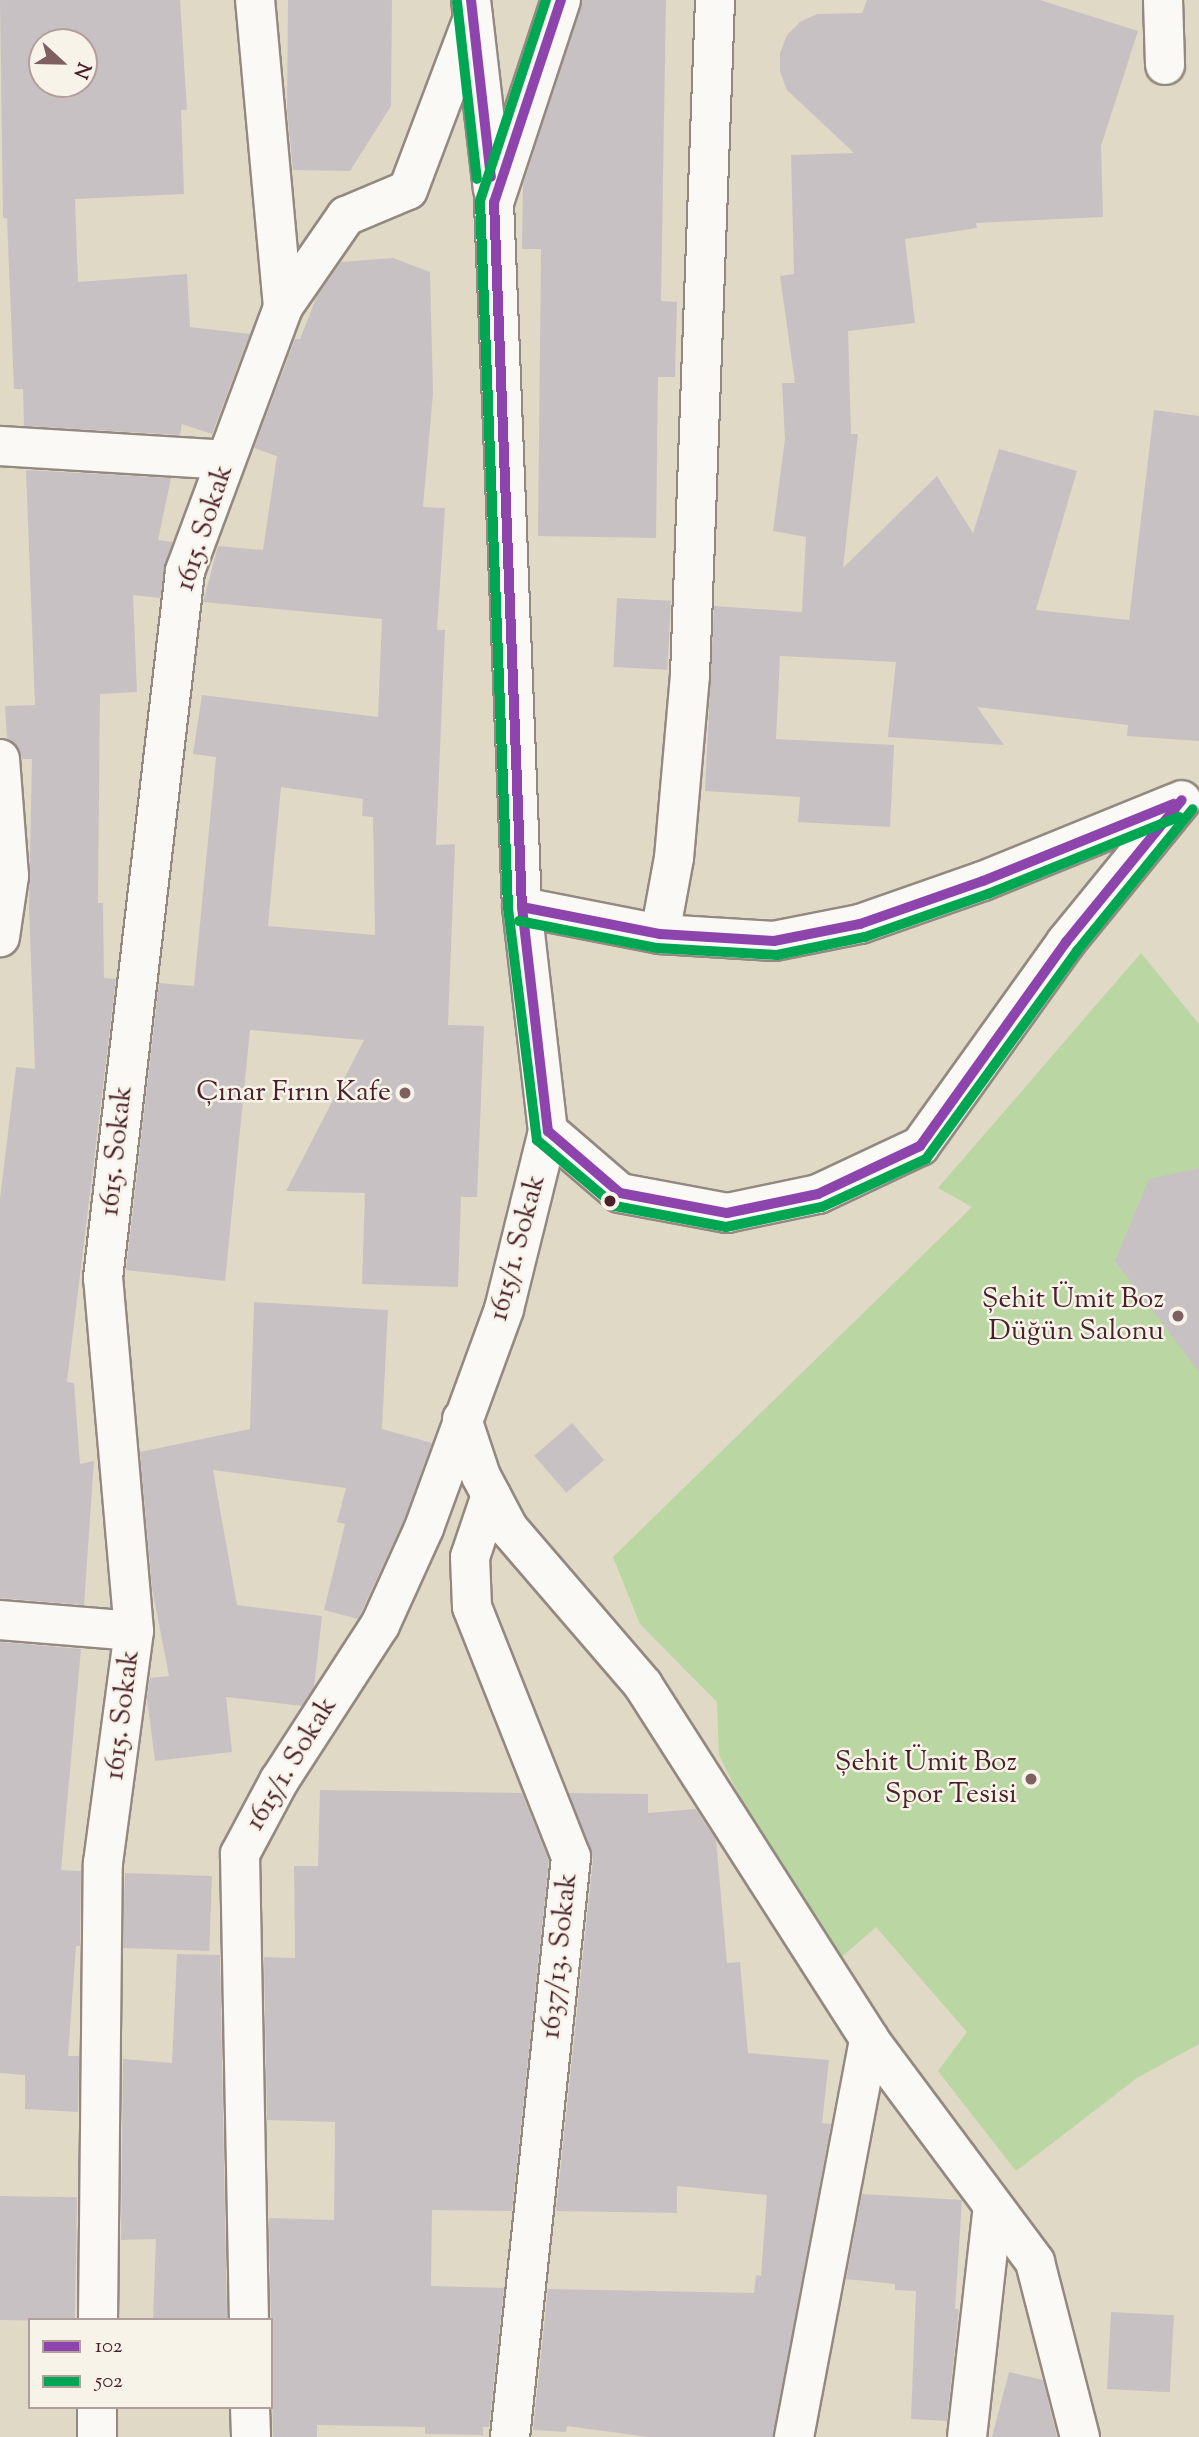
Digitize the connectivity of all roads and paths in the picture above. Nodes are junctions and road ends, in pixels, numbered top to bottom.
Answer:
1 (255, 0) edge
2 (561, 0) edge
3 (715, 0) edge
4 (1163, 0) edge
5 (472, 9) edge
6 (1165, 65) dead end
7 (494, 202) junction
8 (283, 307) junction
9 (0, 446) edge
10 (226, 460) junction
11 (0, 759) edge
12 (1191, 796) edge
13 (522, 907) junction
14 (660, 934) junction
15 (0, 937) edge
16 (548, 1130) junction
17 (463, 1419) junction
18 (491, 1494) junction
19 (0, 1620) edge
20 (134, 1631) junction
21 (869, 2039) junction
22 (993, 2206) junction
23 (98, 2318) edge
24 (249, 2318) edge
25 (97, 2409) edge
26 (250, 2409) edge
27 (97, 2437) edge
28 (251, 2437) edge
29 (510, 2437) edge
30 (794, 2437) edge
31 (967, 2437) edge
32 (1080, 2437) edge

1 - 8 street, 1615. Sokak
2 - 7 street
3 - 14 street
4 - 6 street
5 - 7 street
5 - 8 street
7 - 13 street
8 - 10 street, 1615. Sokak
9 - 10 street
10 - 20 street, 1615. Sokak
11 - 15 street
12 - 14 street
12 - 16 street, 1615/1. Sokak
13 - 14 street
13 - 16 street
16 - 17 street, 1615/1. Sokak
17 - 18 street
17 - 24 street, 1615/1. Sokak
18 - 21 street
18 - 29 street, 1637/13. Sokak
19 - 20 street
20 - 23 street, 1615. Sokak
21 - 22 street
21 - 30 street
22 - 31 street
22 - 32 street
25 - 27 street
26 - 28 street

